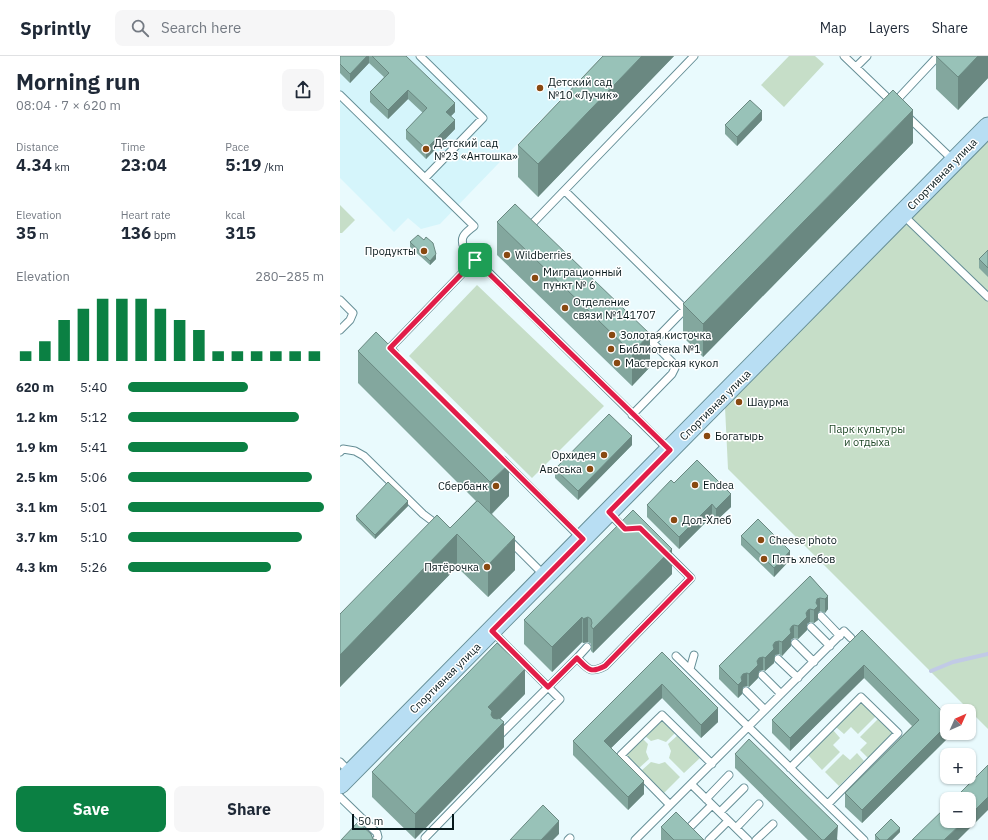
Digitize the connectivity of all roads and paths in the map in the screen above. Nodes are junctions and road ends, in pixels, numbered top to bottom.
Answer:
1 (420, 56) edge
2 (694, 56) edge
3 (844, 56) edge
4 (867, 56) edge
5 (938, 56) edge
6 (856, 67) junction
7 (340, 96) edge
8 (889, 103) junction
9 (988, 127) edge
10 (955, 162) junction
11 (425, 178) junction
12 (565, 191) junction
13 (903, 215) junction
14 (537, 231) edge
15 (475, 260) junction
16 (988, 297) edge
17 (695, 298) edge
18 (340, 300) edge
19 (685, 309) junction
20 (636, 326) edge
21 (340, 330) edge
22 (653, 342) junction
23 (399, 357) edge
24 (632, 415) junction
25 (341, 449) edge
26 (670, 450) junction
27 (495, 452) edge
28 (609, 512) junction
29 (632, 528) edge
30 (443, 530) edge
31 (504, 534) edge
32 (583, 539) junction
33 (663, 550) edge
34 (546, 576) junction
35 (821, 616) dead end
36 (811, 627) dead end
37 (492, 631) junction
38 (840, 636) junction
39 (851, 638) dead end
40 (795, 643) dead end
41 (830, 646) junction
42 (588, 648) dead end
43 (694, 655) dead end
44 (676, 656) dead end
45 (577, 658) junction
46 (778, 659) dead end
47 (814, 662) junction
48 (690, 669) junction
49 (762, 675) dead end
50 (798, 678) junction
51 (548, 687) junction
52 (746, 691) dead end
53 (781, 694) junction
54 (765, 710) junction
55 (749, 727) junction
56 (496, 739) edge
57 (712, 764) junction
58 (790, 768) junction
59 (344, 773) edge
60 (729, 775) dead end
61 (691, 784) junction
62 (744, 788) dead end
63 (340, 797) edge
64 (706, 799) junction
65 (759, 804) dead end
66 (828, 804) junction
67 (670, 805) junction
68 (712, 805) junction
69 (720, 812) junction
70 (728, 821) junction
71 (774, 824) dead end
72 (689, 828) edge
73 (736, 828) junction
74 (425, 838) dead end
75 (744, 839) edge
76 (376, 840) edge
77 (635, 840) edge
78 (708, 840) edge
79 (756, 840) edge
80 (864, 840) edge

1 - 11 lane
2 - 12 lane
3 - 6 lane
4 - 6 lane
5 - 8 lane
6 - 8 lane
7 - 11 lane
8 - 10 lane
9 - 10 street, Спортивная улица
10 - 13 street, Спортивная улица
11 - 15 lane
12 - 14 lane
12 - 19 lane
13 - 16 lane
13 - 26 street, Спортивная улица
15 - 23 lane
15 - 24 lane
17 - 19 lane
18 - 21 lane
19 - 22 lane
20 - 22 lane
22 - 24 lane
24 - 26 lane
25 - 30 lane
26 - 28 street, Спортивная улица
27 - 32 lane
28 - 29 lane
28 - 32 street, Спортивная улица
31 - 34 lane
32 - 34 street, Спортивная улица
33 - 45 lane
34 - 37 street, Спортивная улица
35 - 38 lane
36 - 41 lane
37 - 51 lane
37 - 59 street, Спортивная улица
38 - 39 lane
38 - 41 lane
40 - 47 lane
41 - 47 lane
42 - 45 lane
43 - 48 lane
44 - 48 lane
45 - 51 lane
46 - 50 lane
47 - 50 lane
48 - 55 lane
49 - 53 lane
50 - 53 lane
51 - 56 lane
51 - 74 lane
52 - 54 lane
53 - 54 lane
54 - 55 lane
55 - 57 lane
55 - 58 lane
57 - 61 lane
57 - 67 lane
58 - 66 lane
58 - 66 lane
60 - 64 lane
61 - 64 lane
61 - 67 lane
62 - 69 lane
63 - 76 lane
64 - 68 lane
65 - 73 lane
66 - 80 lane
67 - 77 lane
68 - 69 lane
68 - 72 lane
69 - 70 lane
70 - 73 lane
70 - 78 lane
71 - 79 lane
73 - 75 lane

